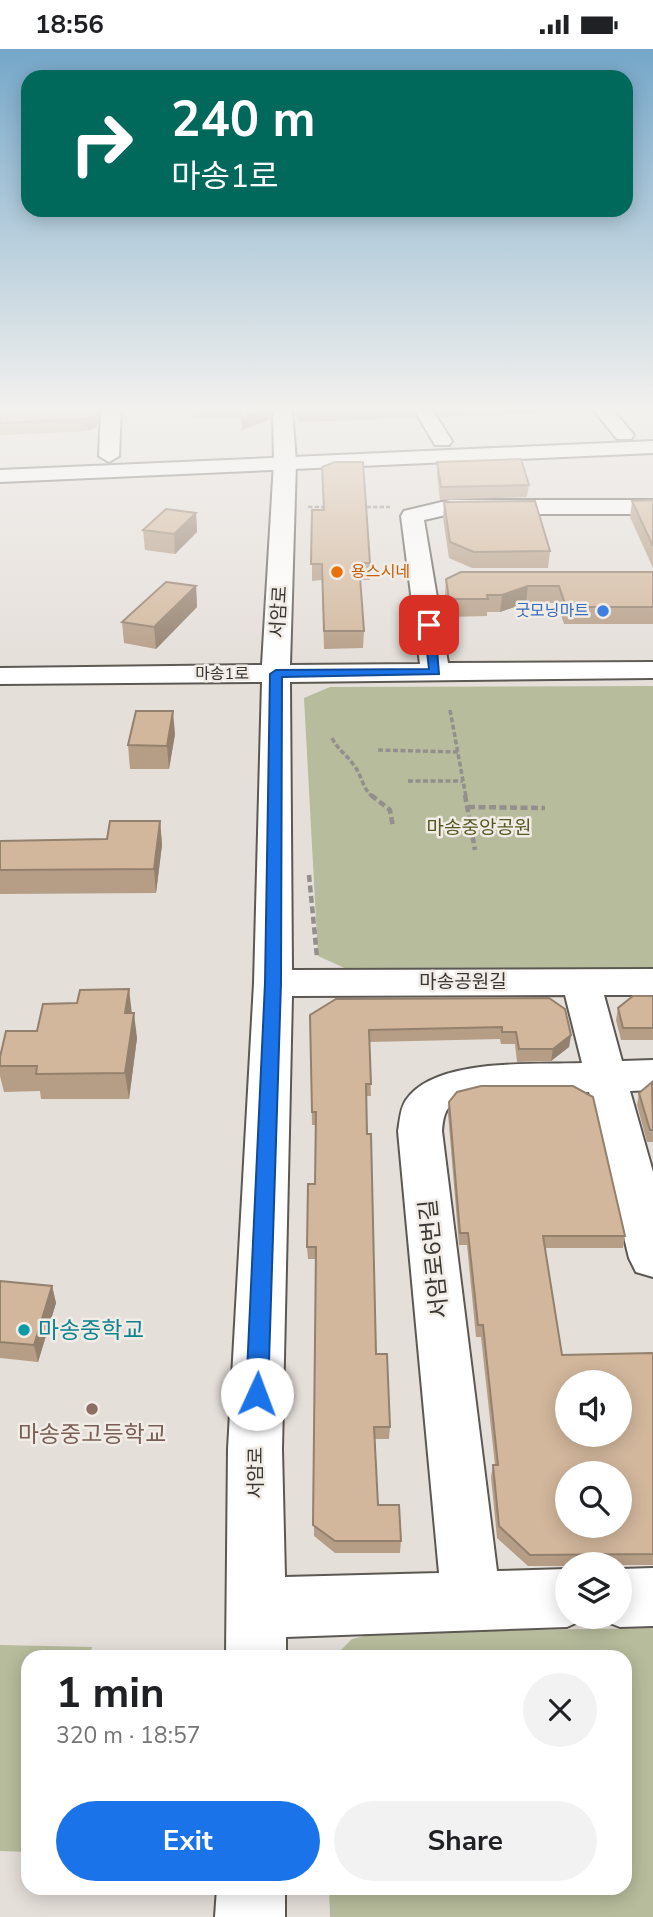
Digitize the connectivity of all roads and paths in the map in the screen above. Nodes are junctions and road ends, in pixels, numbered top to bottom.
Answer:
1 (284, 495) edge
2 (284, 507) junction
3 (340, 507) edge
4 (354, 507) edge
5 (450, 507) junction
6 (653, 507) edge
7 (424, 579) junction
8 (450, 579) edge
9 (653, 670) edge
10 (435, 672) junction
11 (276, 674) junction
12 (2, 682) edge
13 (450, 710) dead end
14 (332, 738) dead end
15 (378, 750) dead end
16 (458, 752) junction
17 (408, 781) dead end
18 (463, 781) junction
19 (468, 807) junction
20 (545, 808) dead end
21 (393, 827) dead end
22 (475, 850) dead end
23 (309, 861) dead end
24 (319, 960) dead end
25 (581, 982) junction
26 (653, 982) edge
27 (273, 983) junction
28 (653, 1075) edge
29 (606, 1076) junction
30 (653, 1258) edge
31 (653, 1597) edge
32 (555, 1598) edge
33 (632, 1598) edge
34 (471, 1599) junction
35 (257, 1633) edge
36 (251, 1895) edge
37 (250, 1917) edge

1 - 2 street, 서암로
2 - 3 path
2 - 11 street, 서암로
4 - 5 path
5 - 6 street
5 - 7 street
7 - 8 street
7 - 10 street
9 - 10 street, 마송1로
10 - 11 street, 마송1로
11 - 12 street, 마송1로
11 - 27 street, 서암로
13 - 16 path
14 - 21 path
15 - 16 path
16 - 18 path
17 - 18 path
18 - 19 path
19 - 20 path
19 - 22 path
23 - 24 path
25 - 26 street, 마송공원길
25 - 27 street, 마송공원길
25 - 29 street
27 - 35 street, 서암로
28 - 29 street, 서암로6번길
29 - 30 street
29 - 34 street, 서암로6번길
31 - 33 street
32 - 34 street
34 - 35 street
36 - 37 street

